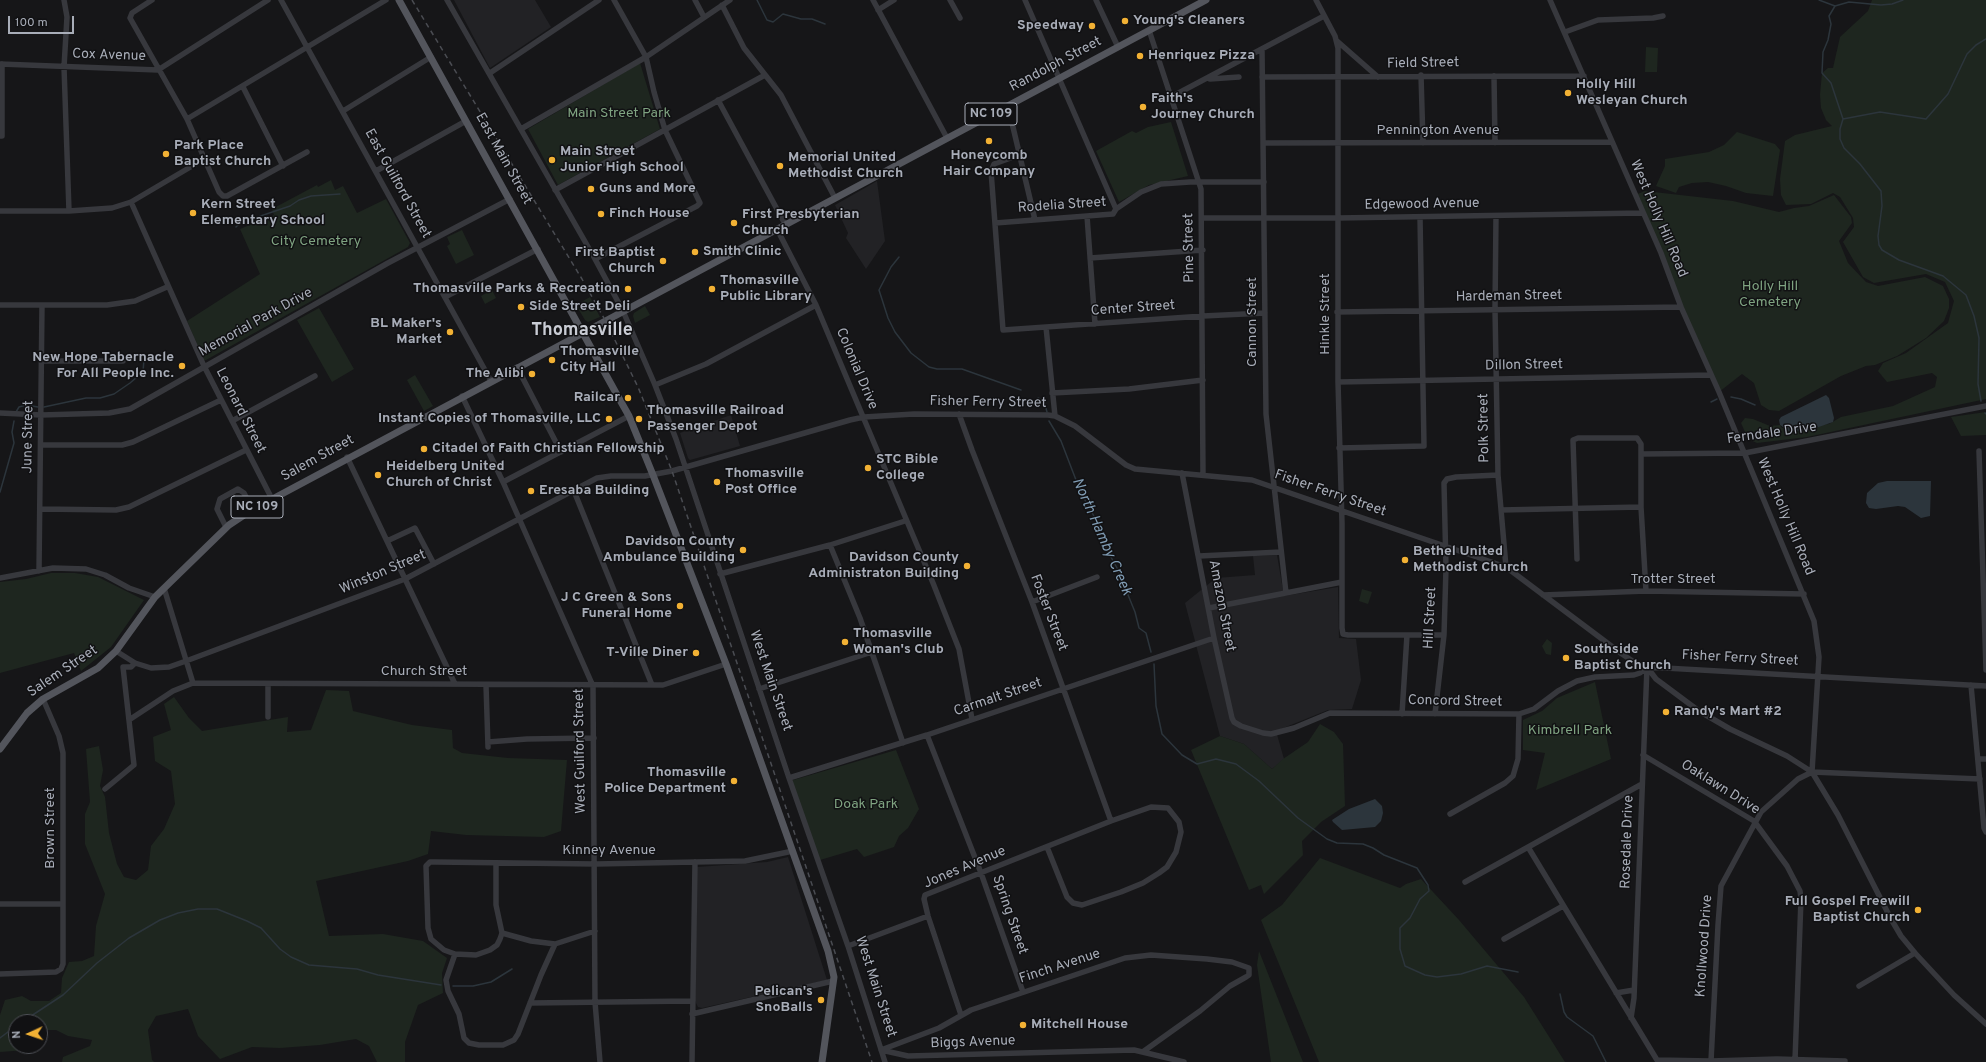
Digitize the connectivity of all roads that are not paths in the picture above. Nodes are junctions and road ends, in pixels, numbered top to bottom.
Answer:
1 (64, 0) edge
2 (152, 0) edge
3 (268, 0) edge
4 (281, 0) edge
5 (386, 0) edge
6 (399, 0) edge
7 (599, 0) edge
8 (614, 0) edge
9 (695, 0) edge
10 (730, 0) edge
11 (872, 0) edge
12 (894, 0) edge
13 (950, 0) edge
14 (1025, 0) edge
15 (1096, 0) edge
16 (1206, 0) edge
17 (1316, 0) edge
18 (1550, 0) edge
19 (449, 1) edge
20 (722, 5) junction
21 (878, 10) junction
22 (1324, 16) junction
23 (1663, 16) dead end
24 (704, 17) junction
25 (960, 18) dead end
26 (1149, 30) junction
27 (1565, 32) junction
28 (1337, 41) junction
29 (308, 47) junction
30 (1118, 47) junction
31 (1262, 49) junction
32 (431, 57) junction
33 (646, 57) junction
34 (1, 64) edge
35 (64, 67) junction
36 (158, 70) junction
37 (490, 73) junction
38 (765, 74) junction
39 (1421, 75) junction
40 (1494, 76) junction
41 (1584, 76) junction
42 (1059, 77) junction
43 (1239, 77) dead end
44 (1262, 77) junction
45 (1338, 77) junction
46 (1378, 77) junction
47 (1208, 79) junction
48 (243, 86) junction
49 (1171, 97) junction
50 (718, 100) junction
51 (1008, 106) junction
52 (343, 111) junction
53 (186, 119) junction
54 (466, 120) junction
55 (521, 129) junction
56 (665, 130) junction
57 (1, 136) edge
58 (947, 138) junction
59 (1612, 142) junction
60 (1263, 143) junction
61 (1337, 143) junction
62 (1423, 143) junction
63 (1495, 143) junction
64 (307, 152) dead end
65 (1018, 155) junction
66 (204, 159) junction
67 (284, 166) junction
68 (376, 171) junction
69 (1200, 182) junction
70 (1264, 182) junction
71 (555, 190) junction
72 (835, 198) junction
73 (510, 199) junction
74 (131, 202) junction
75 (1116, 209) junction
76 (0, 211) edge
77 (69, 211) junction
78 (1642, 213) junction
79 (1088, 216) junction
80 (1420, 216) junction
81 (1496, 216) junction
82 (1265, 217) junction
83 (1202, 218) junction
84 (1338, 218) junction
85 (1035, 220) junction
86 (995, 223) junction
87 (785, 224) junction
88 (777, 229) junction
89 (418, 248) junction
90 (538, 249) junction
91 (1203, 250) junction
92 (1090, 258) junction
93 (595, 259) junction
94 (167, 287) junction
95 (445, 297) junction
96 (0, 305) edge
97 (42, 305) junction
98 (816, 305) junction
99 (1681, 307) junction
100 (1495, 309) junction
101 (1421, 310) junction
102 (622, 311) junction
103 (1337, 312) junction
104 (1265, 313) junction
105 (1203, 316) junction
106 (1096, 324) junction
107 (1046, 327) junction
108 (583, 332) junction
109 (42, 361) junction
110 (123, 361) dead end
111 (204, 366) junction
112 (517, 367) junction
113 (1711, 374) junction
114 (315, 376) dead end
115 (1496, 378) junction
116 (1203, 380) junction
117 (1422, 380) junction
118 (491, 381) junction
119 (1338, 382) junction
120 (655, 385) junction
121 (1052, 393) junction
122 (462, 396) junction
123 (221, 400) junction
124 (1986, 406) edge
125 (0, 412) edge
126 (959, 414) junction
127 (41, 415) junction
128 (628, 416) junction
129 (1055, 416) junction
130 (864, 417) junction
131 (232, 421) junction
132 (41, 444) junction
133 (1339, 448) junction
134 (246, 450) junction
135 (1979, 451) dead end
136 (561, 452) junction
137 (1745, 453) junction
138 (1641, 454) junction
139 (347, 457) junction
140 (685, 468) junction
141 (1182, 473) junction
142 (1203, 474) junction
143 (653, 475) junction
144 (1498, 475) junction
145 (503, 482) junction
146 (1274, 486) junction
147 (574, 491) junction
148 (272, 499) junction
149 (1641, 507) junction
150 (1575, 508) junction
151 (40, 509) junction
152 (252, 509) junction
153 (1341, 510) junction
154 (1501, 510) junction
155 (520, 520) junction
156 (906, 521) junction
157 (226, 527) junction
158 (387, 541) junction
159 (830, 545) junction
160 (1445, 547) junction
161 (1281, 552) junction
162 (1199, 556) junction
163 (1577, 559) dead end
164 (434, 564) junction
165 (1506, 568) junction
166 (39, 570) junction
167 (720, 574) junction
168 (1097, 577) dead end
169 (0, 578) edge
170 (405, 579) junction
171 (1342, 582) junction
172 (164, 588) junction
173 (1646, 591) junction
174 (1286, 593) junction
175 (1804, 594) junction
176 (1543, 596) junction
177 (155, 598) junction
178 (1032, 602) junction
179 (1209, 608) junction
180 (1407, 635) junction
181 (1444, 635) junction
182 (1214, 638) junction
183 (116, 651) junction
184 (872, 652) junction
185 (186, 662) junction
186 (135, 663) junction
187 (726, 664) junction
188 (1646, 666) junction
189 (1986, 670) edge
190 (1817, 675) junction
191 (193, 683) junction
192 (268, 684) junction
193 (454, 684) junction
194 (486, 685) junction
195 (652, 685) junction
196 (1971, 685) junction
197 (594, 686) junction
198 (1986, 686) edge
199 (1063, 688) junction
200 (759, 689) junction
201 (43, 699) junction
202 (1402, 714) junction
203 (1435, 714) junction
204 (1519, 714) junction
205 (268, 717) dead end
206 (972, 719) junction
207 (129, 720) junction
208 (1253, 731) joint
209 (927, 735) junction
210 (594, 738) junction
211 (902, 743) junction
212 (0, 749) edge
213 (1643, 755) junction
214 (1978, 759) junction
215 (1986, 759) edge
216 (1812, 772) junction
217 (789, 778) junction
218 (1980, 779) junction
219 (1642, 784) junction
220 (105, 789) dead end
221 (1450, 814) dead end
222 (1111, 821) junction
223 (1754, 821) junction
224 (1986, 832) edge
225 (1047, 847) junction
226 (1528, 847) junction
227 (793, 852) junction
228 (695, 862) junction
229 (496, 863) junction
230 (596, 864) junction
231 (981, 873) junction
232 (1465, 882) dead end
233 (0, 904) edge
234 (63, 904) junction
235 (1563, 906) junction
236 (928, 916) junction
237 (595, 931) junction
238 (502, 933) junction
239 (1504, 939) dead end
240 (555, 944) junction
241 (848, 946) junction
242 (455, 954) junction
243 (1915, 954) junction
244 (0, 974) edge
245 (833, 981) junction
246 (1859, 986) dead end
247 (1634, 990) junction
248 (1023, 992) junction
249 (1616, 993) junction
250 (692, 1001) junction
251 (595, 1002) junction
252 (530, 1003) junction
253 (692, 1014) junction
254 (961, 1015) junction
255 (1631, 1018) junction
256 (1986, 1024) edge
257 (881, 1050) junction
258 (1144, 1051) junction
259 (1796, 1060) junction
260 (1711, 1061) edge
261 (1845, 1061) edge
262 (600, 1062) edge
263 (692, 1062) edge
264 (822, 1062) edge
265 (885, 1062) edge
266 (1184, 1062) edge

1 - 35 street
2 - 36 street
3 - 36 street, Cox Avenue
4 - 29 street, East Guilford Street
5 - 29 street
6 - 32 main road, East Main Street
7 - 37 street
8 - 33 street
9 - 24 street
10 - 20 street
11 - 21 street
12 - 21 street
13 - 25 street
14 - 42 street
15 - 30 street
16 - 26 main road, Randolph Street / NC 109
17 - 22 street, Hinkle Street
18 - 27 street, West Holly Hill Road
19 - 37 street
20 - 24 street
20 - 38 street
21 - 58 street
22 - 28 street, Hinkle Street
22 - 31 street
23 - 27 street
24 - 33 street
26 - 30 main road, Randolph Street / NC 109
26 - 49 street, Pine Street
27 - 41 street, West Holly Hill Road
28 - 45 street, Hinkle Street
28 - 46 street
29 - 48 street
29 - 52 street, East Guilford Street
30 - 42 main road, Randolph Street / NC 109
31 - 44 street, Cannon Street
31 - 47 street
32 - 52 street
32 - 54 main road, East Main Street
33 - 55 street
33 - 56 street
34 - 35 street, Cox Avenue
34 - 57 street
35 - 36 street, Cox Avenue
35 - 77 street
36 - 53 street
37 - 55 street
38 - 50 street
38 - 72 street
39 - 40 street, Field Street
39 - 46 street, Field Street
39 - 62 street
40 - 41 street, Field Street
40 - 63 street
41 - 59 street, West Holly Hill Road
42 - 51 main road, Randolph Street / NC 109
42 - 75 street
43 - 47 street
44 - 45 street, Field Street
44 - 60 street, Cannon Street
45 - 46 street, Field Street
45 - 61 street, Hinkle Street
47 - 49 street
48 - 53 street
48 - 67 street
49 - 69 street, Pine Street
50 - 56 street
50 - 87 street
51 - 58 main road, Randolph Street / NC 109
51 - 65 street
52 - 68 street, East Guilford Street
53 - 66 street
54 - 68 street
54 - 73 main road, East Main Street
55 - 71 street
56 - 71 street
56 - 93 street
58 - 72 main road, Randolph Street / NC 109
59 - 63 street, Pennington Avenue
59 - 78 street, West Holly Hill Road
60 - 61 street, Pennington Avenue
60 - 70 street, Cannon Street
61 - 62 street, Pennington Avenue
61 - 84 street, Hinkle Street
62 - 63 street, Pennington Avenue
64 - 67 street
65 - 85 street
65 - 86 street
66 - 67 street
66 - 74 street
68 - 89 street, East Guilford Street
69 - 70 street, Rodelia Street
69 - 75 street, Rodelia Street
69 - 83 street, Pine Street
70 - 82 street, Cannon Street
71 - 93 street
72 - 87 main road, Randolph Street / NC 109
73 - 89 street, Memorial Park Drive
73 - 90 main road, East Main Street
74 - 77 street
74 - 94 street, Leonard Street
75 - 79 street, Rodelia Street
76 - 77 street
78 - 81 street, Edgewood Avenue
78 - 99 street, West Holly Hill Road
79 - 85 street, Rodelia Street
79 - 92 street
80 - 81 street, Edgewood Avenue
80 - 84 street, Edgewood Avenue
80 - 101 street
81 - 100 street, Polk Street
82 - 83 street, Edgewood Avenue
82 - 84 street, Edgewood Avenue
82 - 104 street, Cannon Street
83 - 91 street, Pine Street
84 - 103 street, Hinkle Street
85 - 86 street, Rodelia Street
86 - 107 street, Center Street
87 - 88 main road, Randolph Street / NC 109
88 - 98 street, Colonial Drive
88 - 102 main road, Randolph Street / NC 109
89 - 95 street, East Guilford Street
89 - 111 street, Memorial Park Drive
90 - 95 street
90 - 108 main road, East Main Street
91 - 92 street
91 - 105 street, Pine Street
92 - 106 street
93 - 102 street
94 - 97 street
94 - 111 street, Leonard Street
95 - 118 street, East Guilford Street
96 - 97 street
97 - 109 street, June Street
98 - 120 street
98 - 130 street, Colonial Drive
99 - 100 street, Hardeman Street
99 - 113 street, West Holly Hill Road
100 - 101 street, Hardeman Street
100 - 115 street, Polk Street
101 - 103 street, Hardeman Street
101 - 117 street
102 - 108 main road, Salem Street / NC 109
102 - 120 street, West Main Street
103 - 119 street, Hinkle Street
104 - 105 street, Center Street
104 - 146 street, Cannon Street
105 - 106 street, Center Street
105 - 116 street, Pine Street
106 - 107 street, Center Street
107 - 121 street
108 - 112 main road, Salem Street / NC 109
108 - 128 main road
109 - 110 street
109 - 127 street, June Street
111 - 123 street, Leonard Street
111 - 127 street, Memorial Park Drive
112 - 118 main road, Salem Street / NC 109
112 - 136 street
113 - 115 street, Dillon Street
113 - 137 street, West Holly Hill Road
114 - 131 street
115 - 117 street, Dillon Street
115 - 144 street, Polk Street
116 - 121 street
116 - 142 street, Pine Street
117 - 119 street, Dillon Street
117 - 133 street
118 - 122 main road, Salem Street / NC 109
119 - 133 street, Hinkle Street
120 - 140 street, West Main Street
121 - 129 street
122 - 139 main road, Salem Street / NC 109
122 - 145 street, West Guilford Street
123 - 131 street, Leonard Street
123 - 132 street
124 - 137 street, Ferndale Drive
125 - 127 street, Memorial Park Drive
126 - 129 street, Fisher Ferry Street
126 - 130 street, Fisher Ferry Street
126 - 178 street, Foster Street
127 - 132 street, June Street
128 - 136 street
128 - 143 main road
129 - 141 street, Fisher Ferry Street
130 - 140 street, Fisher Ferry Street
130 - 156 street, Colonial Drive
131 - 134 street, Leonard Street
132 - 151 street, June Street
133 - 153 street, Hinkle Street
134 - 148 street, Leonard Street
134 - 151 street
135 - 189 street
136 - 145 street
137 - 138 street, Ferndale Drive
137 - 175 street, West Holly Hill Road
138 - 149 street
138 - 150 street
139 - 148 main road, Salem Street / NC 109
139 - 158 street
140 - 143 street, Fisher Ferry Street
140 - 167 street, West Main Street
141 - 142 street, Fisher Ferry Street
141 - 162 street, Amazon Street
142 - 146 street, Fisher Ferry Street
143 - 147 street, Winston Street
143 - 187 main road
144 - 154 street, Polk Street
144 - 160 street, Hill Street
145 - 155 street, West Guilford Street
146 - 153 street, Fisher Ferry Street
146 - 161 street, Cannon Street
147 - 155 street, Winston Street
147 - 195 street
148 - 152 main road, Salem Street / NC 109
149 - 150 street
149 - 173 street
150 - 154 street
150 - 163 street
151 - 166 street, June Street
152 - 157 main road, Salem Street / NC 109
152 - 157 street
153 - 160 street, Fisher Ferry Street
153 - 171 street, Hinkle Street
154 - 165 street, Polk Street
155 - 164 street, Winston Street
155 - 197 street, West Guilford Street
156 - 159 street
156 - 206 street, Colonial Drive
157 - 172 main road, Salem Street / NC 109
158 - 164 street
158 - 170 street
159 - 167 street
159 - 184 street
160 - 165 street, Fisher Ferry Street
160 - 181 street, Hill Street
161 - 162 street
161 - 174 street, Cannon Street
162 - 179 street, Amazon Street
164 - 170 street, Winston Street
165 - 176 street, Fisher Ferry Street
166 - 169 street
166 - 177 street
167 - 200 street, West Main Street
168 - 178 street
170 - 185 street, Winston Street
170 - 193 street
171 - 174 street
171 - 180 street, Hinkle Street
172 - 177 main road, Salem Street / NC 109
172 - 185 street
173 - 175 street, Trotter Street
173 - 176 street, Trotter Street
174 - 179 street
175 - 190 street, West Holly Hill Road
176 - 188 street, Fisher Ferry Street
177 - 183 main road, Salem Street / NC 109
178 - 199 street, Foster Street
179 - 182 street, Amazon Street
180 - 181 street
180 - 202 street
181 - 203 street, Hill Street
182 - 199 street, Carmalt Street
182 - 208 street, Amazon Street
183 - 186 street, Winston Street
183 - 201 main road, Salem Street / NC 109
184 - 200 street
184 - 211 street
185 - 186 street, Winston Street
185 - 191 street
186 - 207 street
187 - 195 street, Church Street
187 - 227 main road
188 - 190 street, Fisher Ferry Street
188 - 204 street, Concord Street
188 - 213 street, Rosedale Drive
188 - 216 street
190 - 196 street, Fisher Ferry Street
190 - 216 street, West Holly Hill Road
191 - 192 street, Church Street
191 - 207 street, Church Street
192 - 193 street, Church Street
192 - 205 street
193 - 194 street, Church Street
194 - 197 street, Church Street
194 - 210 street
195 - 197 street, Church Street
196 - 198 street, Fisher Ferry Street
196 - 214 street
197 - 210 street, West Guilford Street
199 - 206 street, Carmalt Street
199 - 222 street, Foster Street
200 - 217 street, West Main Street
201 - 212 main road, Salem Street / NC 109
201 - 234 street, Brown Street
202 - 203 street, Concord Street
202 - 208 street, Concord Street
203 - 204 street, Concord Street
204 - 221 street
206 - 209 street, Carmalt Street
207 - 220 street
209 - 211 street, Carmalt Street
209 - 231 street, Spring Street
210 - 230 street, West Guilford Street
211 - 217 street, Carmalt Street
213 - 219 street, Rosedale Drive
213 - 223 street, Oaklawn Drive
214 - 215 street
214 - 218 street
216 - 218 street
216 - 223 street, Knollwood Drive
216 - 243 street
217 - 241 street, West Main Street
218 - 224 street
219 - 226 street
219 - 247 street, Rosedale Drive
222 - 225 street, Jones Avenue
222 - 225 street, Jones Avenue
223 - 259 street, Oaklawn Drive
223 - 260 street, Knollwood Drive
225 - 231 street, Jones Avenue
226 - 232 street
226 - 235 street
227 - 228 street, Kinney Avenue
227 - 245 main road
228 - 230 street, Kinney Avenue
228 - 250 street
229 - 230 street, Kinney Avenue
229 - 238 street
229 - 242 street, Kinney Avenue
230 - 237 street, West Guilford Street
231 - 236 street, Jones Avenue
231 - 248 street, Spring Street
233 - 234 street
234 - 244 street, Brown Street
235 - 239 street
235 - 249 street
236 - 241 street
236 - 254 street
237 - 240 street
237 - 251 street, West Guilford Street
238 - 240 street
238 - 242 street
240 - 252 street
241 - 257 street, West Main Street
242 - 252 street
243 - 246 street
243 - 256 street
245 - 253 street
245 - 264 main road
247 - 249 street
247 - 255 street, Rosedale Drive
248 - 254 street, Finch Avenue
248 - 258 street, Finch Avenue
249 - 255 street
250 - 251 street
250 - 253 street
251 - 252 street
251 - 262 street, West Guilford Street
253 - 263 street
254 - 257 street, Finch Avenue
255 - 260 street
257 - 258 street, Biggs Avenue
257 - 265 street, West Main Street
258 - 266 street, Biggs Avenue
259 - 260 street
259 - 261 street

